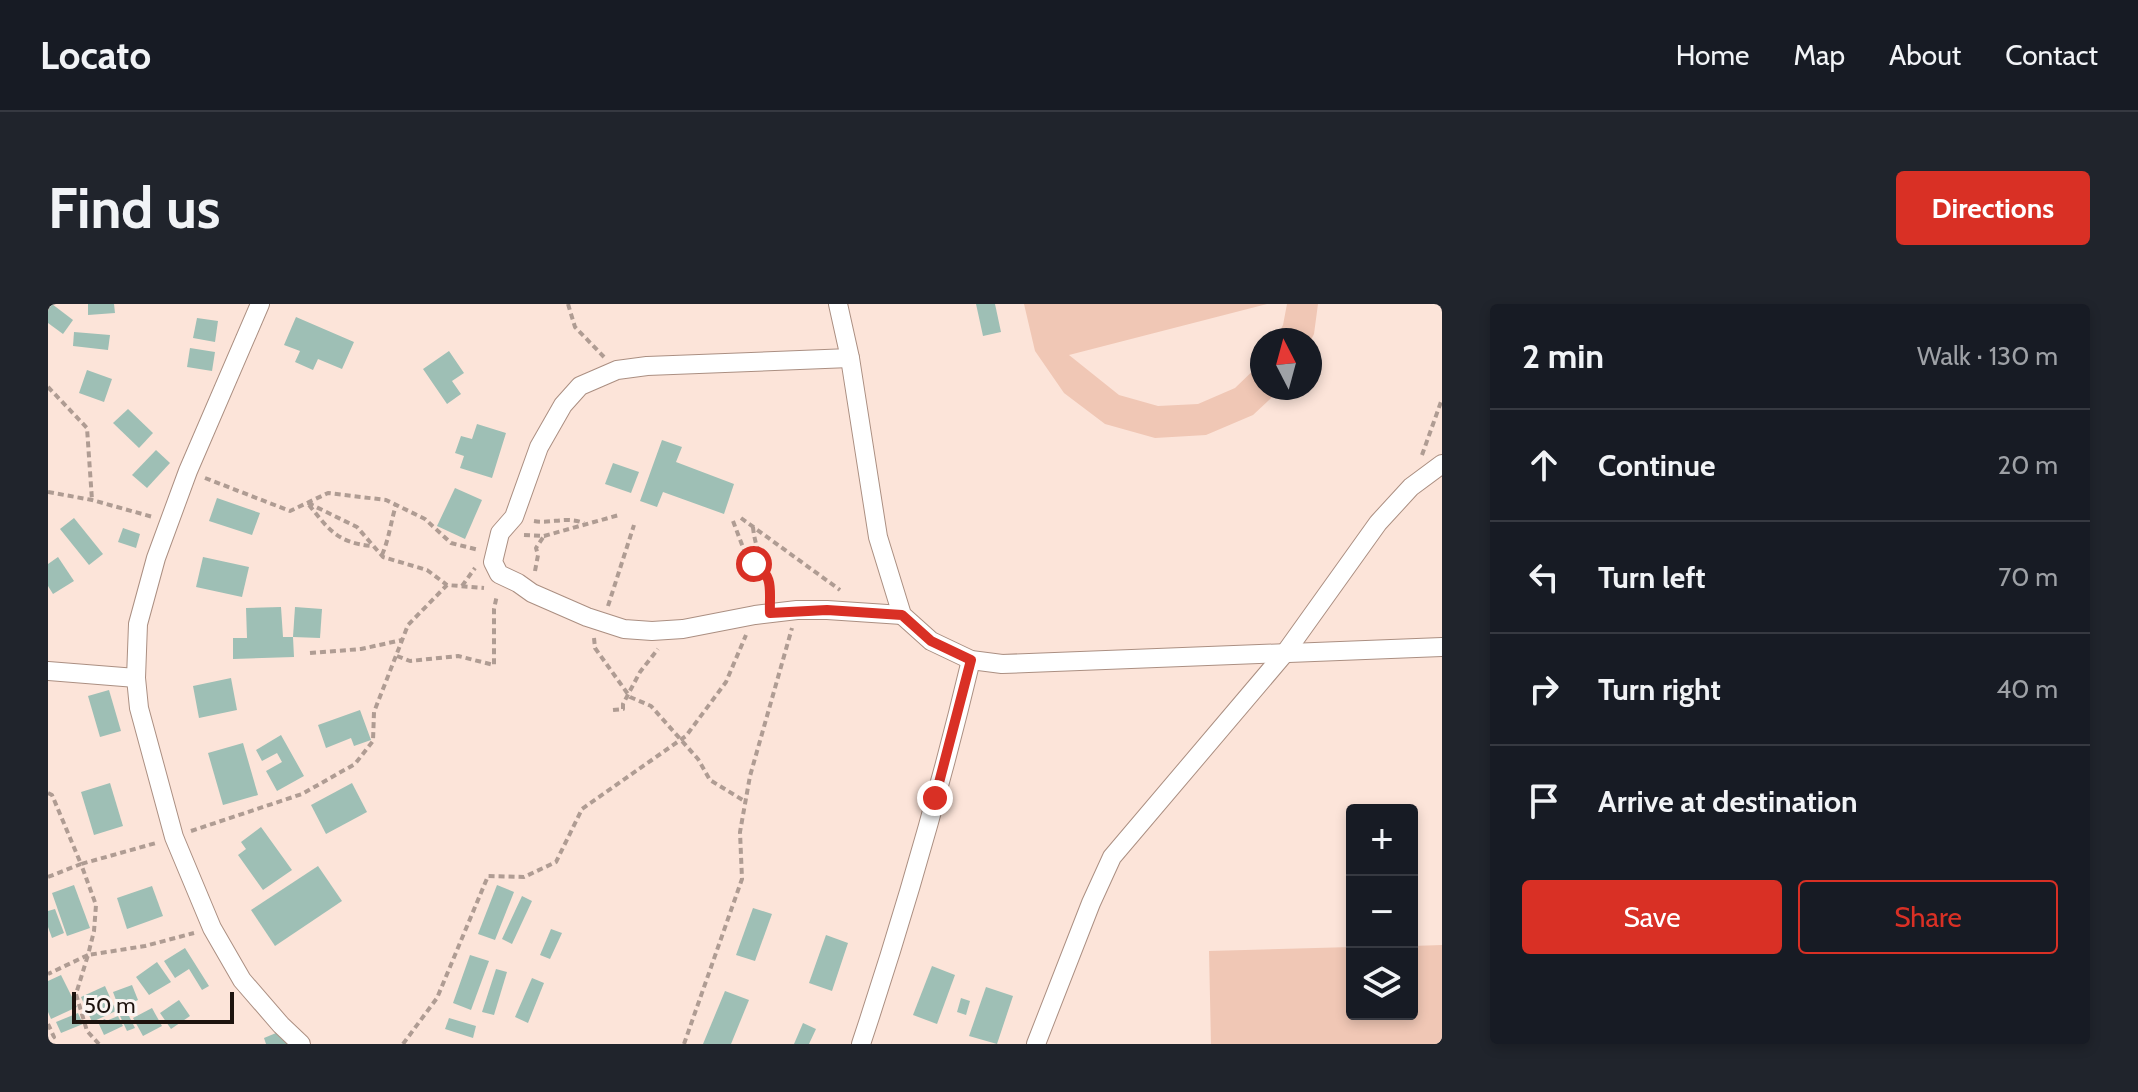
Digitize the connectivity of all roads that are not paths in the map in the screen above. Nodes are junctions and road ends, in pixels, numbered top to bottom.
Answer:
1 (260, 304) edge
2 (838, 304) edge
3 (850, 358) junction
4 (1442, 464) edge
5 (902, 615) junction
6 (1442, 647) edge
7 (1285, 653) junction
8 (971, 660) junction
9 (48, 671) edge
10 (136, 678) junction
11 (301, 1044) edge
12 (861, 1044) edge
13 (1036, 1044) edge

1 - 10 street
2 - 3 street
3 - 5 street
3 - 5 street
4 - 7 street
5 - 8 street
6 - 7 street
7 - 8 street
7 - 13 street
8 - 12 street
9 - 10 street
10 - 11 street

